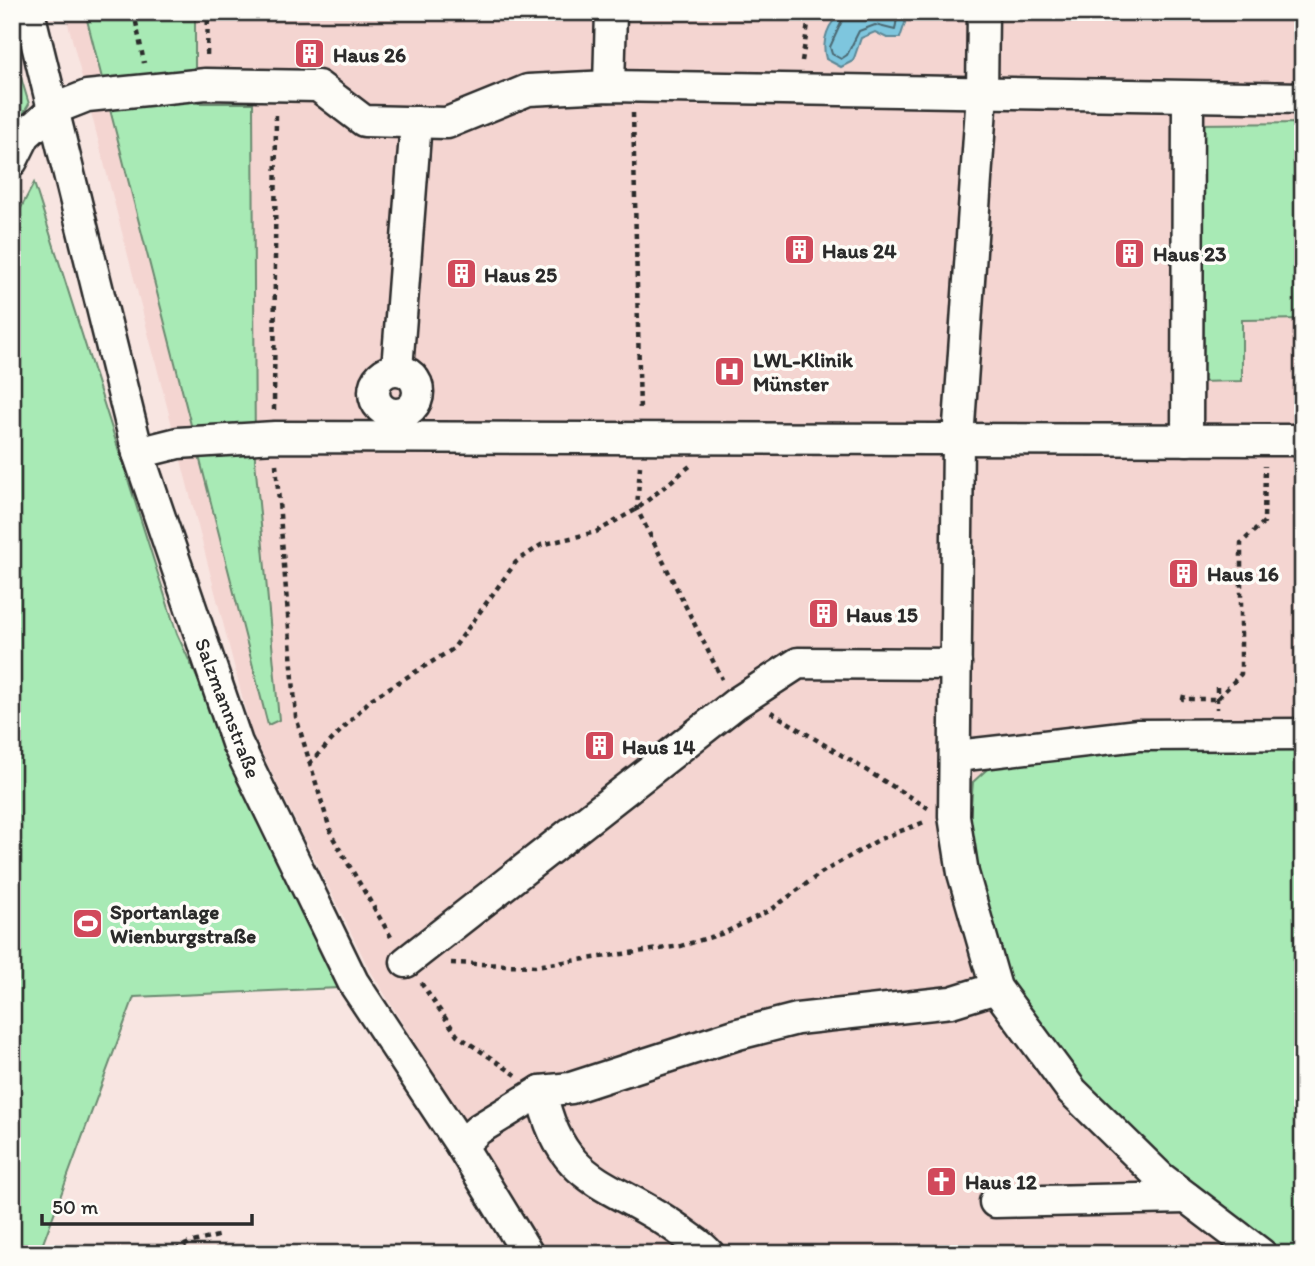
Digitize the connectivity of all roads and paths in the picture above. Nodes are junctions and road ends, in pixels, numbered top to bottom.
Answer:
1 (29, 12) edge
2 (134, 12) edge
3 (208, 12) edge
4 (611, 12) edge
5 (814, 12) edge
6 (983, 12) edge
7 (206, 84) junction
8 (276, 86) junction
9 (621, 86) junction
10 (802, 89) junction
11 (149, 90) junction
12 (982, 93) junction
13 (1188, 97) junction
14 (1303, 99) edge
15 (54, 109) junction
16 (416, 122) junction
17 (12, 161) edge
18 (394, 426) junction
19 (275, 437) junction
20 (725, 437) junction
21 (641, 438) junction
22 (958, 439) junction
23 (1187, 440) junction
24 (1265, 440) junction
25 (1303, 440) edge
26 (138, 453) junction
27 (637, 509) junction
28 (956, 664) junction
29 (1184, 695) dead end
30 (741, 701) junction
31 (1303, 734) edge
32 (957, 756) junction
33 (308, 765) junction
34 (954, 816) junction
35 (405, 962) junction
36 (996, 988) junction
37 (541, 1091) junction
38 (461, 1145) junction
39 (1187, 1198) junction
40 (995, 1202) dead end
41 (222, 1235) dead end
42 (166, 1254) edge
43 (528, 1254) edge
44 (709, 1254) edge
45 (1261, 1254) edge

1 - 15 street, Salzmannstraße
2 - 11 path
3 - 7 path
4 - 9 street
5 - 10 path
6 - 12 street
7 - 8 street
7 - 11 street
8 - 16 street
8 - 19 path
9 - 10 street
9 - 16 street
9 - 21 path
10 - 12 street
11 - 15 street
12 - 13 street
12 - 22 street
13 - 14 street
13 - 23 street
15 - 17 street
15 - 26 street, Salzmannstraße
16 - 18 street
18 - 19 street
18 - 21 street
19 - 26 street
19 - 33 path
20 - 21 street
20 - 22 street
20 - 27 path
21 - 27 path
22 - 23 street
22 - 28 street
23 - 24 street
24 - 25 street
24 - 29 path
26 - 38 street, Salzmannstraße
27 - 30 path
27 - 33 path
28 - 30 street
28 - 32 street
30 - 34 path
30 - 35 street
31 - 32 street
32 - 34 street
33 - 35 path
34 - 35 path
34 - 36 street
35 - 37 path
36 - 37 street
36 - 39 street
37 - 38 street
37 - 44 street
38 - 43 street, Salzmannstraße
39 - 40 street
39 - 45 street
41 - 42 path

